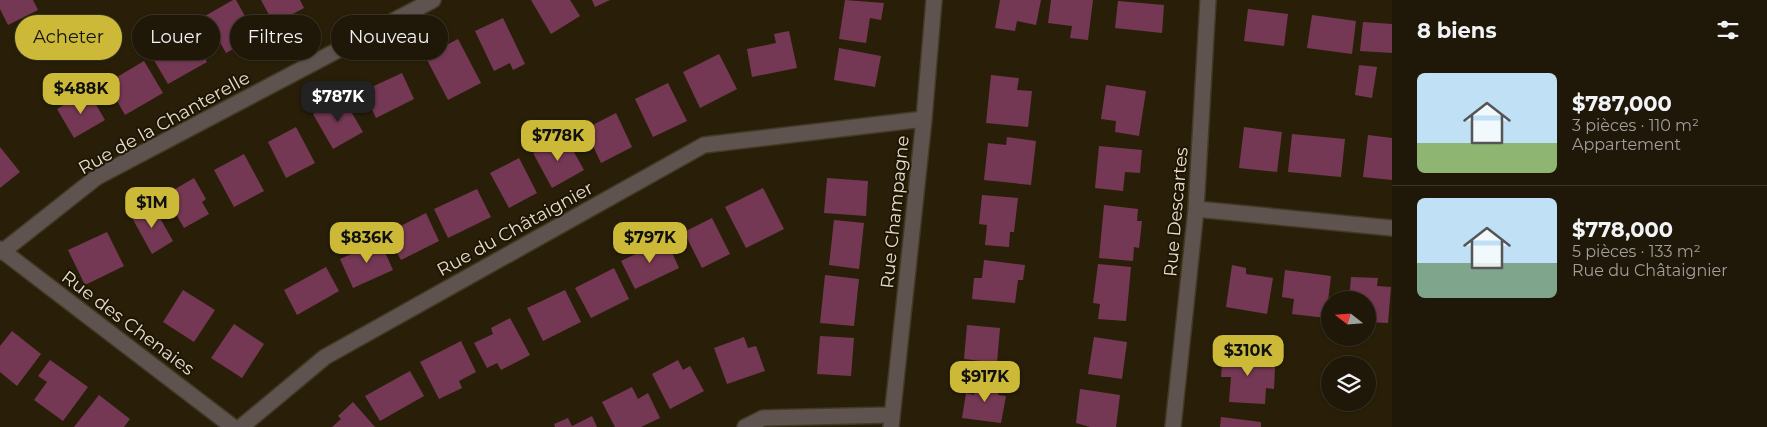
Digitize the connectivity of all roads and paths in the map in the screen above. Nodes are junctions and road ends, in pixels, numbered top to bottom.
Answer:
1 (433, 0) edge
2 (934, 0) edge
3 (1208, 0) edge
4 (924, 119) junction
5 (1196, 209) junction
6 (1392, 228) edge
7 (1, 250) edge
8 (891, 421) edge
9 (233, 427) edge
10 (241, 427) edge
11 (745, 427) edge
12 (1173, 427) edge

1 - 7 street, Rue de la Chanterelle
2 - 4 street, Rue Champagne
3 - 5 street, Rue Descartes
4 - 8 street, Rue Champagne
4 - 10 street, Rue du Châtaignier
5 - 6 street
5 - 12 street, Rue Descartes
7 - 9 street, Rue des Chenaies
8 - 11 street

